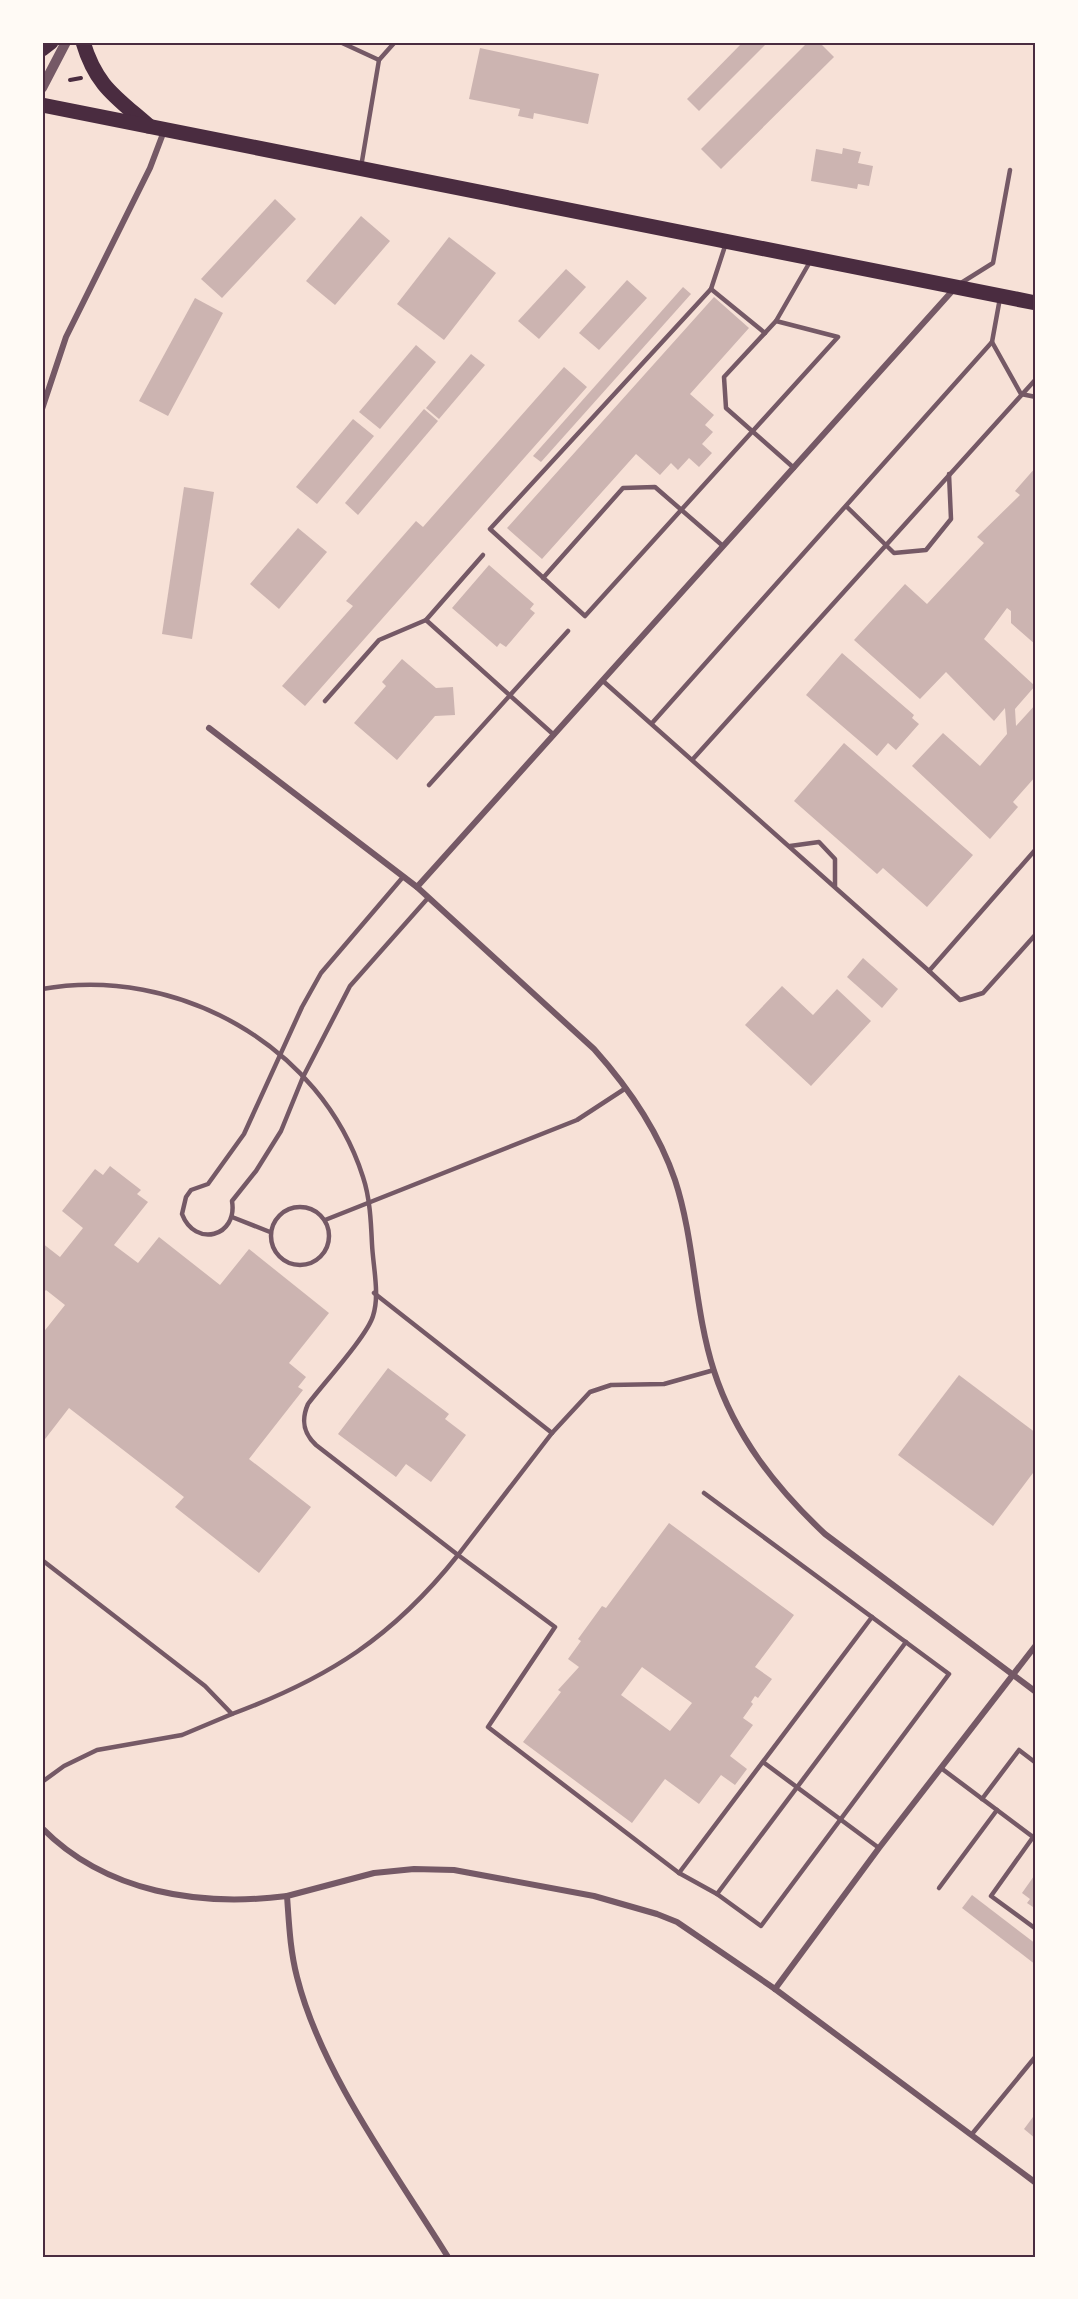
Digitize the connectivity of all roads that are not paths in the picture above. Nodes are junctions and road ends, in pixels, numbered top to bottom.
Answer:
1 (51, 42) edge
2 (66, 42) edge
3 (83, 42) edge
4 (340, 42) edge
5 (395, 42) edge
6 (42, 49) edge
7 (379, 60) junction
8 (42, 88) edge
9 (42, 105) edge
10 (158, 129) junction
11 (361, 170) junction
12 (1010, 170) dead end
13 (726, 240) junction
14 (813, 258) junction
15 (956, 286) junction
16 (711, 289) junction
17 (1000, 296) junction
18 (1036, 303) edge
19 (776, 321) junction
20 (765, 333) junction
21 (992, 342) junction
22 (1036, 379) edge
23 (1021, 394) junction
24 (1036, 397) edge
25 (42, 409) edge
26 (753, 431) junction
27 (794, 468) junction
28 (950, 474) junction
29 (847, 507) junction
30 (681, 510) junction
31 (886, 545) junction
32 (723, 546) junction
33 (483, 555) dead end
34 (543, 578) junction
35 (426, 620) junction
36 (568, 631) dead end
37 (603, 681) junction
38 (510, 696) junction
39 (325, 701) dead end
40 (653, 722) junction
41 (209, 728) dead end
42 (554, 735) junction
43 (693, 759) junction
44 (429, 785) dead end
45 (790, 846) junction
46 (1036, 849) edge
47 (403, 876) junction
48 (835, 886) junction
49 (417, 887) junction
50 (428, 898) junction
51 (1036, 934) edge
52 (929, 971) junction
53 (42, 989) edge
54 (280, 1054) junction
55 (303, 1077) junction
56 (626, 1088) junction
57 (369, 1203) junction
58 (232, 1217) junction
59 (325, 1221) junction
60 (270, 1232) junction
61 (374, 1293) junction
62 (714, 1370) junction
63 (552, 1433) junction
64 (704, 1493) dead end
65 (458, 1554) junction
66 (42, 1560) edge
67 (872, 1617) junction
68 (906, 1642) junction
69 (1036, 1645) edge
70 (1014, 1675) junction
71 (1036, 1692) edge
72 (232, 1714) junction
73 (763, 1762) junction
74 (1036, 1763) edge
75 (941, 1768) junction
76 (42, 1782) edge
77 (797, 1787) junction
78 (982, 1799) junction
79 (997, 1810) junction
80 (840, 1820) junction
81 (42, 1828) edge
82 (1035, 1835) edge
83 (879, 1848) junction
84 (679, 1874) junction
85 (939, 1888) dead end
86 (717, 1894) junction
87 (287, 1896) junction
88 (1036, 1929) edge
89 (775, 1989) junction
90 (1036, 2056) edge
91 (972, 2134) junction
92 (1036, 2183) edge
93 (448, 2257) edge

1 - 6 main road
2 - 8 street
3 - 10 main road
4 - 7 lane
5 - 7 lane
7 - 11 lane
9 - 10 main road
10 - 11 main road
10 - 25 street
11 - 13 main road
12 - 15 lane
13 - 14 main road
13 - 16 lane
14 - 15 main road
14 - 19 lane
15 - 17 main road
15 - 27 street
16 - 20 lane
16 - 34 lane
17 - 18 main road
17 - 21 lane
19 - 20 lane
19 - 26 lane
20 - 26 lane
21 - 23 lane
21 - 29 lane
22 - 23 lane
23 - 24 lane
23 - 28 lane
26 - 27 lane
26 - 30 lane
27 - 32 street
28 - 31 lane
28 - 31 lane
29 - 31 lane
29 - 40 lane
30 - 32 lane
30 - 34 lane
30 - 34 lane
31 - 43 lane
32 - 37 street
33 - 35 lane
35 - 38 lane
35 - 39 lane
36 - 38 lane
37 - 40 lane
37 - 42 street
38 - 42 lane
38 - 44 lane
40 - 43 lane
41 - 47 street
42 - 49 street
43 - 45 lane
45 - 48 lane
45 - 48 lane
46 - 52 lane
47 - 49 street
47 - 54 lane
48 - 52 lane
49 - 50 street
50 - 55 lane
50 - 56 street
51 - 52 lane
53 - 54 lane
54 - 55 lane
54 - 58 lane
55 - 57 lane
55 - 58 lane
56 - 57 lane
56 - 62 street
57 - 59 lane
57 - 61 lane
58 - 60 lane
59 - 60 lane
59 - 60 lane
61 - 63 lane
61 - 65 lane
62 - 63 lane
62 - 70 street
63 - 65 lane
64 - 67 lane
65 - 72 lane
65 - 84 lane
66 - 72 lane
67 - 68 lane
67 - 73 lane
68 - 77 lane
68 - 80 lane
69 - 70 street
70 - 71 street
70 - 75 street
72 - 76 lane
73 - 77 lane
73 - 84 lane
74 - 78 lane
75 - 78 lane
75 - 83 street
77 - 80 lane
77 - 86 lane
78 - 79 lane
79 - 82 lane
79 - 85 lane
80 - 83 lane
80 - 86 lane
81 - 87 street
82 - 88 lane
83 - 89 street
84 - 86 lane
87 - 89 street
87 - 93 street
89 - 91 street
90 - 91 lane
91 - 92 street

